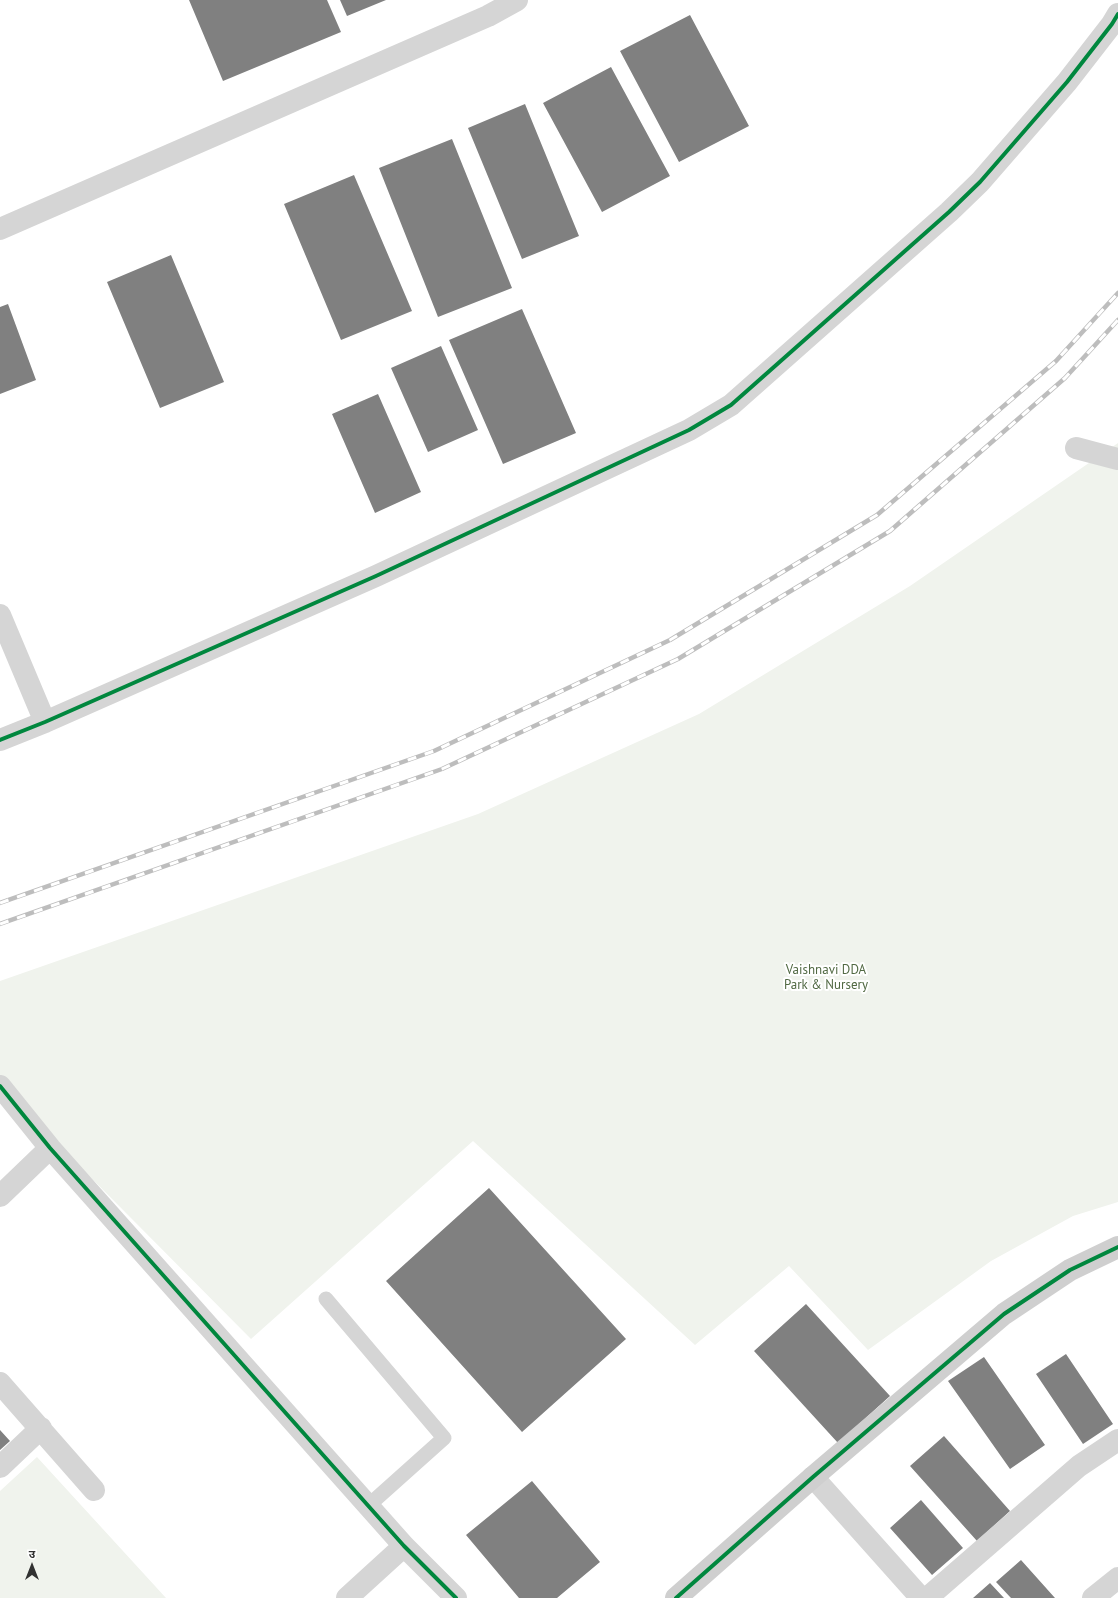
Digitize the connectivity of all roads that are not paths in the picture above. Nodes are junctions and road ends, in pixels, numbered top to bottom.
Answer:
1 (516, 0) edge
2 (1118, 14) edge
3 (0, 229) edge
4 (1076, 448) dead end
5 (1118, 459) edge
6 (0, 616) edge
7 (45, 722) junction
8 (0, 740) edge
9 (0, 1086) edge
10 (50, 1148) junction
11 (0, 1196) edge
12 (1118, 1247) edge
13 (326, 1299) dead end
14 (0, 1382) edge
15 (41, 1428) junction
16 (1118, 1440) edge
17 (0, 1467) edge
18 (813, 1477) junction
19 (94, 1490) dead end
20 (368, 1506) junction
21 (404, 1546) junction
22 (1118, 1578) edge
23 (347, 1598) edge
24 (456, 1598) edge
25 (676, 1598) edge
26 (921, 1598) edge
27 (927, 1598) edge
28 (1094, 1598) edge

1 - 3 street
2 - 7 street
4 - 5 street
6 - 7 street
7 - 8 street
9 - 10 street
10 - 11 street
10 - 20 street
12 - 18 street
13 - 20 lane
14 - 15 street
15 - 17 street
15 - 19 street
16 - 27 street
18 - 25 street
18 - 26 street
20 - 21 street
21 - 23 street
21 - 24 street
22 - 28 street

